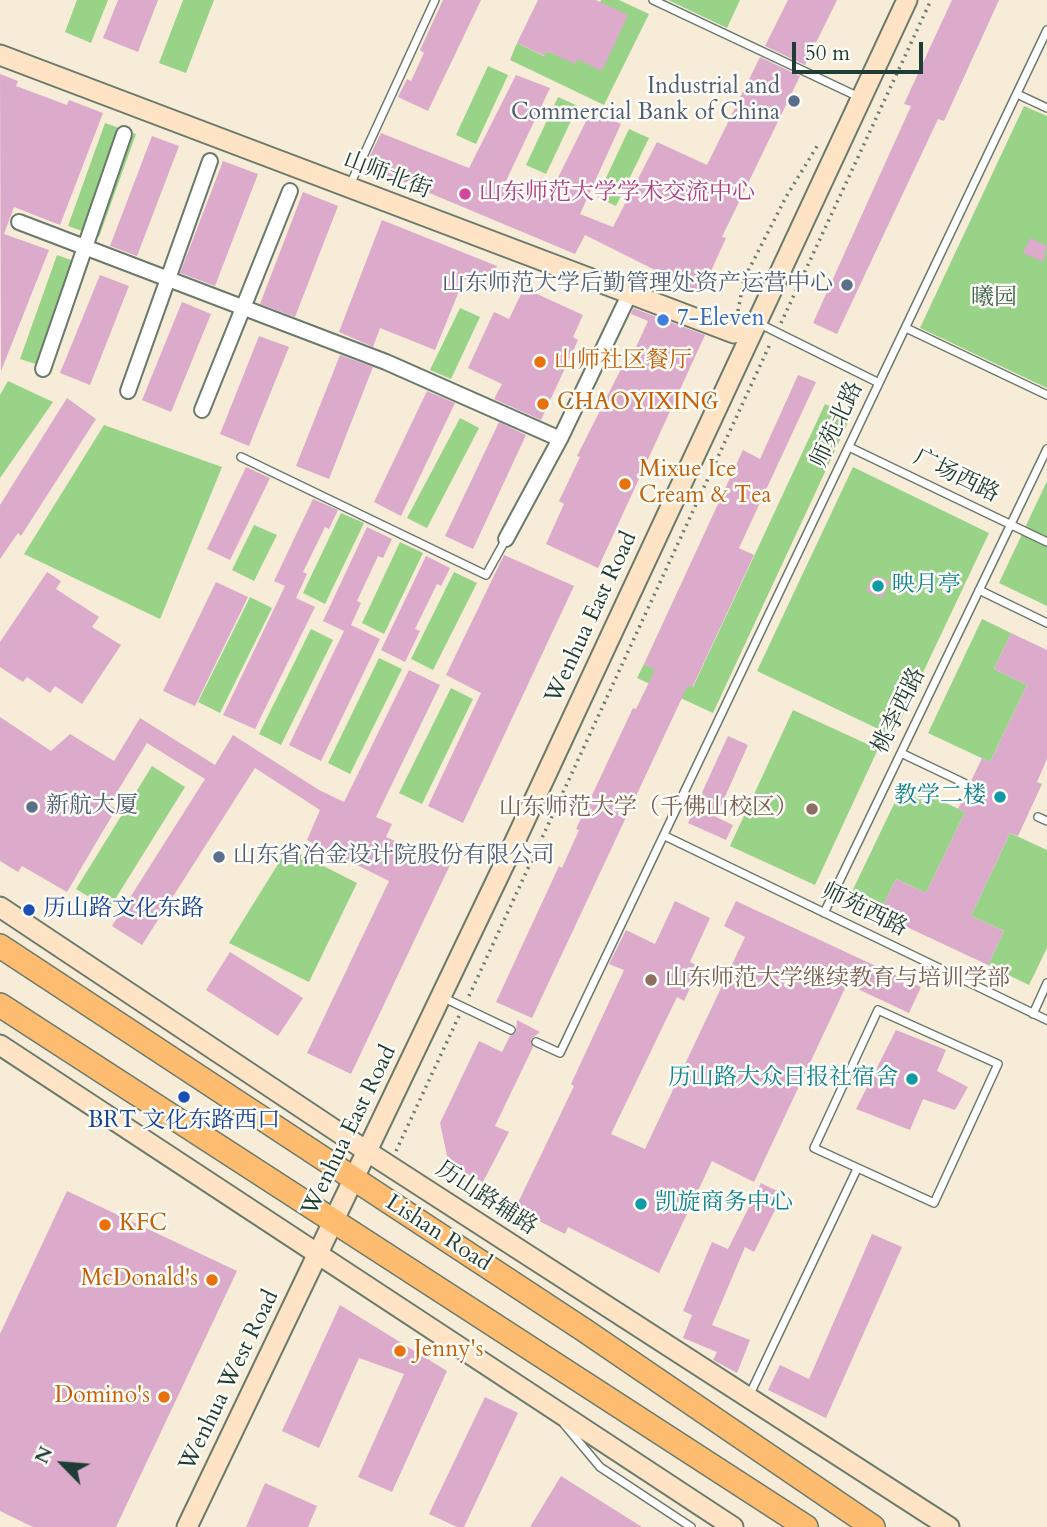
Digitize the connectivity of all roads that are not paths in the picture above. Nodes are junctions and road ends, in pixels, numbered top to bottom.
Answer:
1 (435, 0) edge
2 (653, 0) edge
3 (907, 0) edge
4 (1047, 30) edge
5 (0, 55) edge
6 (1017, 94) junction
7 (862, 98) junction
8 (1047, 108) edge
9 (124, 134) dead end
10 (210, 161) dead end
11 (349, 188) junction
12 (290, 191) dead end
13 (19, 222) dead end
14 (83, 246) junction
15 (167, 277) junction
16 (629, 295) junction
17 (245, 307) junction
18 (757, 322) junction
19 (906, 327) junction
20 (43, 369) dead end
21 (879, 383) junction
22 (128, 391) dead end
23 (1047, 395) edge
24 (202, 410) dead end
25 (560, 439) junction
26 (849, 447) junction
27 (1047, 449) edge
28 (241, 457) dead end
29 (1010, 525) junction
30 (506, 539) joint
31 (1047, 542) edge
32 (979, 590) junction
33 (1047, 623) edge
34 (901, 753) junction
35 (964, 783) dead end
36 (1038, 817) dead end
37 (1047, 821) edge
38 (665, 836) junction
39 (0, 907) edge
40 (824, 913) junction
41 (0, 946) edge
42 (1047, 983) edge
43 (441, 996) junction
44 (0, 1005) edge
45 (1032, 1014) junction
46 (1047, 1020) edge
47 (511, 1030) dead end
48 (536, 1042) dead end
49 (0, 1045) edge
50 (368, 1152) junction
51 (857, 1169) junction
52 (355, 1179) junction
53 (333, 1219) junction
54 (317, 1255) junction
55 (749, 1396) junction
56 (550, 1408) junction
57 (187, 1527) edge
58 (691, 1527) edge
59 (733, 1527) edge
60 (806, 1527) edge
61 (873, 1527) edge
62 (948, 1527) edge

1 - 11 lane
2 - 7 lane
3 - 7 street, Wenhua East Road
4 - 6 lane, 师苑北路
5 - 11 street, 山师北街
6 - 8 lane
6 - 19 lane, 师苑北路
7 - 18 street, Wenhua East Road
9 - 14 street
10 - 15 street
11 - 16 street, 山师北街
12 - 17 street
13 - 14 street
14 - 15 street
14 - 20 street
15 - 17 street
15 - 22 street
16 - 18 street, 山师北街
16 - 25 street
17 - 24 street
17 - 25 street
18 - 21 lane
18 - 43 street, Wenhua East Road
19 - 21 lane, 师苑北路
19 - 23 lane
21 - 26 lane, 师苑北路
25 - 30 street
26 - 29 lane, 广场西路
26 - 38 lane, 师苑北路
27 - 29 lane, 桃李西路
28 - 30 lane
29 - 31 lane, 广场西路
29 - 32 lane, 桃李西路
32 - 33 lane
32 - 34 lane, 桃李西路
34 - 35 lane
34 - 40 lane, 桃李西路
36 - 37 lane
38 - 40 lane, 师苑西路
38 - 48 lane, 师苑北路
39 - 50 street, 历山路辅路
40 - 45 lane, 师苑西路
41 - 52 main road, Lishan Road
42 - 45 lane
43 - 47 lane
43 - 50 street, Wenhua East Road
44 - 53 main road, Lishan Road
45 - 46 lane, 师苑西路
49 - 54 street
50 - 52 street, Wenhua East Road
50 - 55 street, 历山路辅路
51 - 51 lane
51 - 55 lane
52 - 53 street, Wenhua East Road
52 - 61 main road, Lishan Road
53 - 54 street, Wenhua East Road
53 - 60 main road, Lishan Road
54 - 56 street
54 - 57 street, Wenhua West Road
55 - 62 street, 历山路辅路
56 - 58 lane
56 - 59 street

